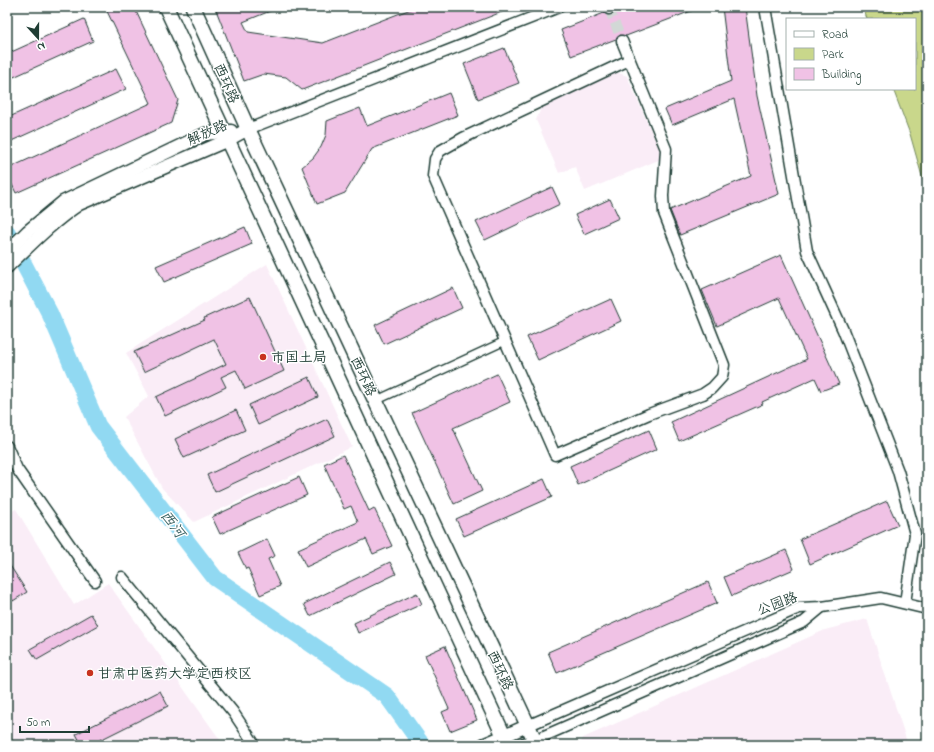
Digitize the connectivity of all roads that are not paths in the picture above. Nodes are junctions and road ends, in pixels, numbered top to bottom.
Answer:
1 (166, 7) edge
2 (192, 7) edge
3 (560, 7) edge
4 (765, 7) edge
5 (622, 41) tunnel mouth
6 (630, 60) junction
7 (248, 130) junction
8 (226, 136) junction
9 (30, 236) junction
10 (7, 252) edge
11 (7, 267) edge
12 (506, 340) junction
13 (375, 401) junction
14 (7, 446) edge
15 (122, 577) dead end
16 (95, 581) dead end
17 (905, 603) junction
18 (822, 607) junction
19 (927, 609) edge
20 (527, 726) junction
21 (506, 740) edge
22 (531, 743) edge
23 (255, 745) edge
24 (483, 745) edge

1 - 8 main road, 西环路
2 - 7 main road, 西环路
3 - 7 street
4 - 17 street
5 - 6 street
6 - 12 street
6 - 12 street
7 - 8 street, 解放路
7 - 13 main road, 西环路
8 - 9 street, 解放路
8 - 21 main road, 西环路
9 - 10 street, 解放路
9 - 11 street, 解放路
12 - 13 street
13 - 20 main road, 西环路
14 - 16 street
15 - 23 street
17 - 18 street
17 - 19 street
18 - 20 street, 公园路
18 - 22 street, 公园路
20 - 21 street, 公园路
20 - 22 main road, 西环路
21 - 24 street, 公园路

